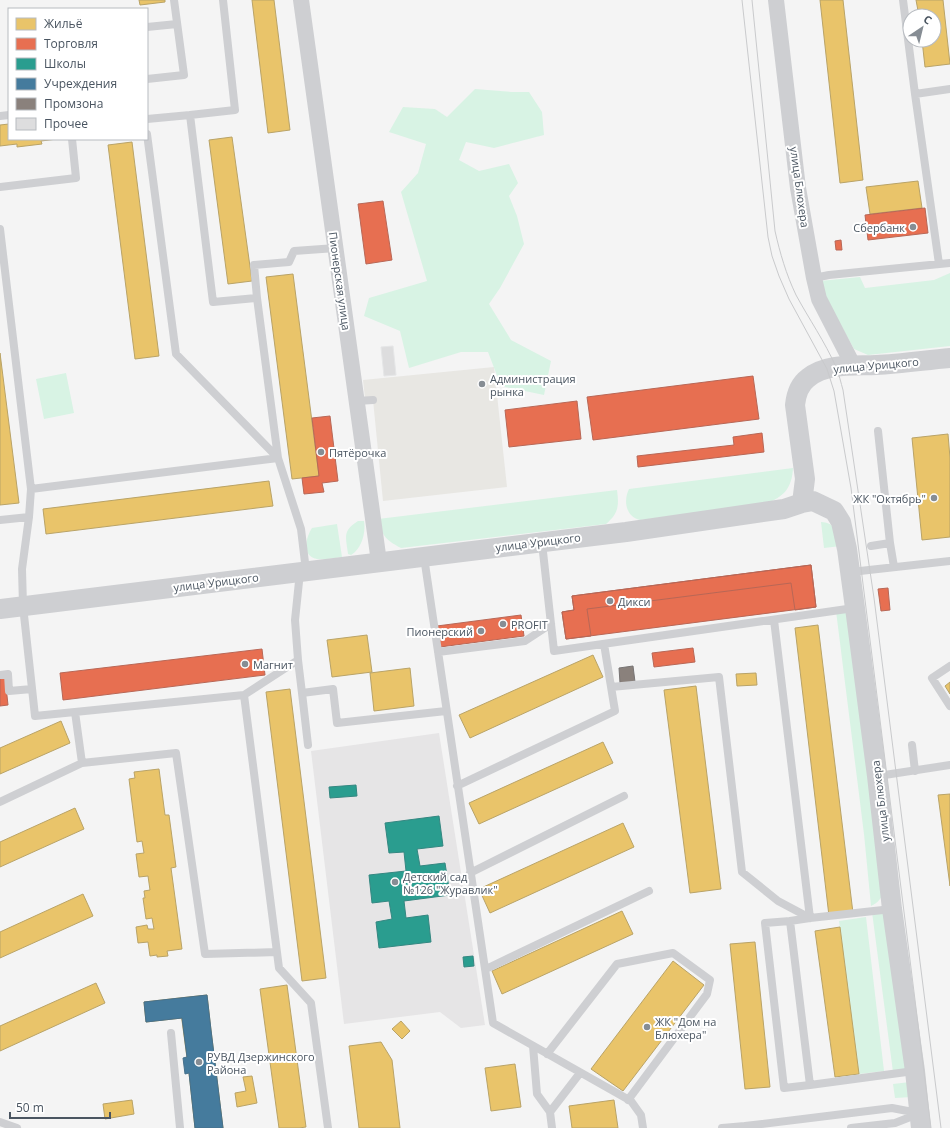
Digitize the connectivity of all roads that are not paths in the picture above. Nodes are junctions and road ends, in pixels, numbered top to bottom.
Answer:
1 (174, 0) edge
2 (223, 0) edge
3 (301, 0) edge
4 (776, 0) edge
5 (903, 0) edge
6 (177, 24) junction
7 (148, 27) edge
8 (148, 79) edge
9 (950, 89) edge
10 (915, 94) junction
11 (190, 115) junction
12 (148, 119) edge
13 (72, 140) edge
14 (148, 140) edge
15 (0, 186) edge
16 (0, 229) edge
17 (336, 248) junction
18 (950, 263) edge
19 (939, 264) junction
20 (814, 278) junction
21 (257, 298) junction
22 (950, 358) edge
23 (853, 365) junction
24 (373, 400) dead end
25 (357, 401) junction
26 (878, 431) dead end
27 (278, 458) junction
28 (31, 489) junction
29 (802, 503) junction
30 (29, 517) junction
31 (0, 520) edge
32 (542, 542) junction
33 (890, 543) junction
34 (871, 546) dead end
35 (424, 556) junction
36 (950, 560) edge
37 (379, 562) junction
38 (894, 567) junction
39 (303, 571) junction
40 (850, 572) junction
41 (23, 606) junction
42 (855, 608) junction
43 (0, 609) edge
44 (774, 620) junction
45 (551, 624) junction
46 (604, 644) junction
47 (438, 652) junction
48 (298, 660) junction
49 (950, 666) edge
50 (0, 675) edge
51 (611, 687) junction
52 (32, 689) junction
53 (302, 693) junction
54 (244, 695) junction
55 (950, 706) edge
56 (446, 711) junction
57 (75, 712) junction
58 (912, 744) dead end
59 (308, 745) dead end
60 (82, 764) junction
61 (950, 765) edge
62 (915, 771) junction
63 (877, 776) junction
64 (457, 786) junction
65 (624, 796) dead end
66 (0, 802) edge
67 (470, 873) junction
68 (649, 891) dead end
69 (892, 909) junction
70 (810, 918) junction
71 (790, 921) junction
72 (277, 952) junction
73 (486, 969) junction
74 (171, 1033) dead end
75 (533, 1046) junction
76 (547, 1054) junction
77 (915, 1071) junction
78 (580, 1073) junction
79 (810, 1085) junction
80 (628, 1100) junction
81 (550, 1112) junction
82 (920, 1121) edge
83 (2, 1124) edge
84 (745, 1127) edge
85 (17, 1128) edge
86 (180, 1128) edge
87 (328, 1128) edge
88 (552, 1128) edge
89 (643, 1128) edge
90 (722, 1128) edge
91 (851, 1128) edge

1 - 6 lane
2 - 11 lane
3 - 17 street, Пионерская улица
4 - 20 street, улица Блюхера
5 - 10 lane
6 - 7 lane
6 - 8 lane
9 - 10 lane
10 - 19 lane
11 - 12 lane
11 - 21 lane
13 - 15 lane
14 - 27 lane
16 - 28 lane
17 - 21 lane
17 - 25 street, Пионерская улица
18 - 19 lane
19 - 20 lane
20 - 23 street, улица Блюхера
21 - 27 lane
22 - 23 street, улица Урицкого
23 - 29 street, улица Урицкого
24 - 25 lane
25 - 37 street, Пионерская улица
26 - 33 lane
27 - 28 lane
27 - 39 lane
28 - 30 lane
29 - 32 street, улица Урицкого
29 - 40 street, улица Блюхера
30 - 31 lane
30 - 41 lane
32 - 35 street, улица Урицкого
32 - 45 lane
33 - 34 lane
33 - 38 lane
35 - 37 street, улица Урицкого
35 - 47 lane
36 - 38 lane
37 - 39 street, улица Урицкого
38 - 40 lane
39 - 41 street, улица Урицкого
39 - 48 lane
40 - 42 street, улица Блюхера
41 - 43 street, улица Урицкого
41 - 52 lane
42 - 44 lane
42 - 63 street, улица Блюхера
44 - 46 lane
44 - 70 lane
45 - 46 lane
45 - 47 lane
46 - 51 lane
47 - 56 lane
48 - 53 lane
48 - 54 lane
49 - 55 lane
50 - 52 lane
51 - 64 lane
51 - 70 lane
52 - 57 lane
53 - 56 lane
53 - 59 lane
54 - 57 lane
54 - 72 lane
56 - 64 lane
57 - 60 lane
58 - 62 lane
60 - 66 lane
60 - 72 lane
61 - 62 lane
62 - 63 lane
63 - 69 street, улица Блюхера
64 - 67 lane
65 - 67 lane
67 - 73 lane
68 - 73 lane
69 - 70 lane
69 - 77 street, улица Блюхера
70 - 71 lane
71 - 79 lane
71 - 79 lane
72 - 87 lane
73 - 75 lane
74 - 86 lane
75 - 76 lane
75 - 81 lane
76 - 78 lane
76 - 80 lane
77 - 79 lane
77 - 82 street, улица Блюхера
78 - 80 lane
78 - 81 lane
80 - 89 lane
81 - 88 lane
82 - 84 lane
82 - 91 lane
83 - 85 lane
84 - 90 lane

